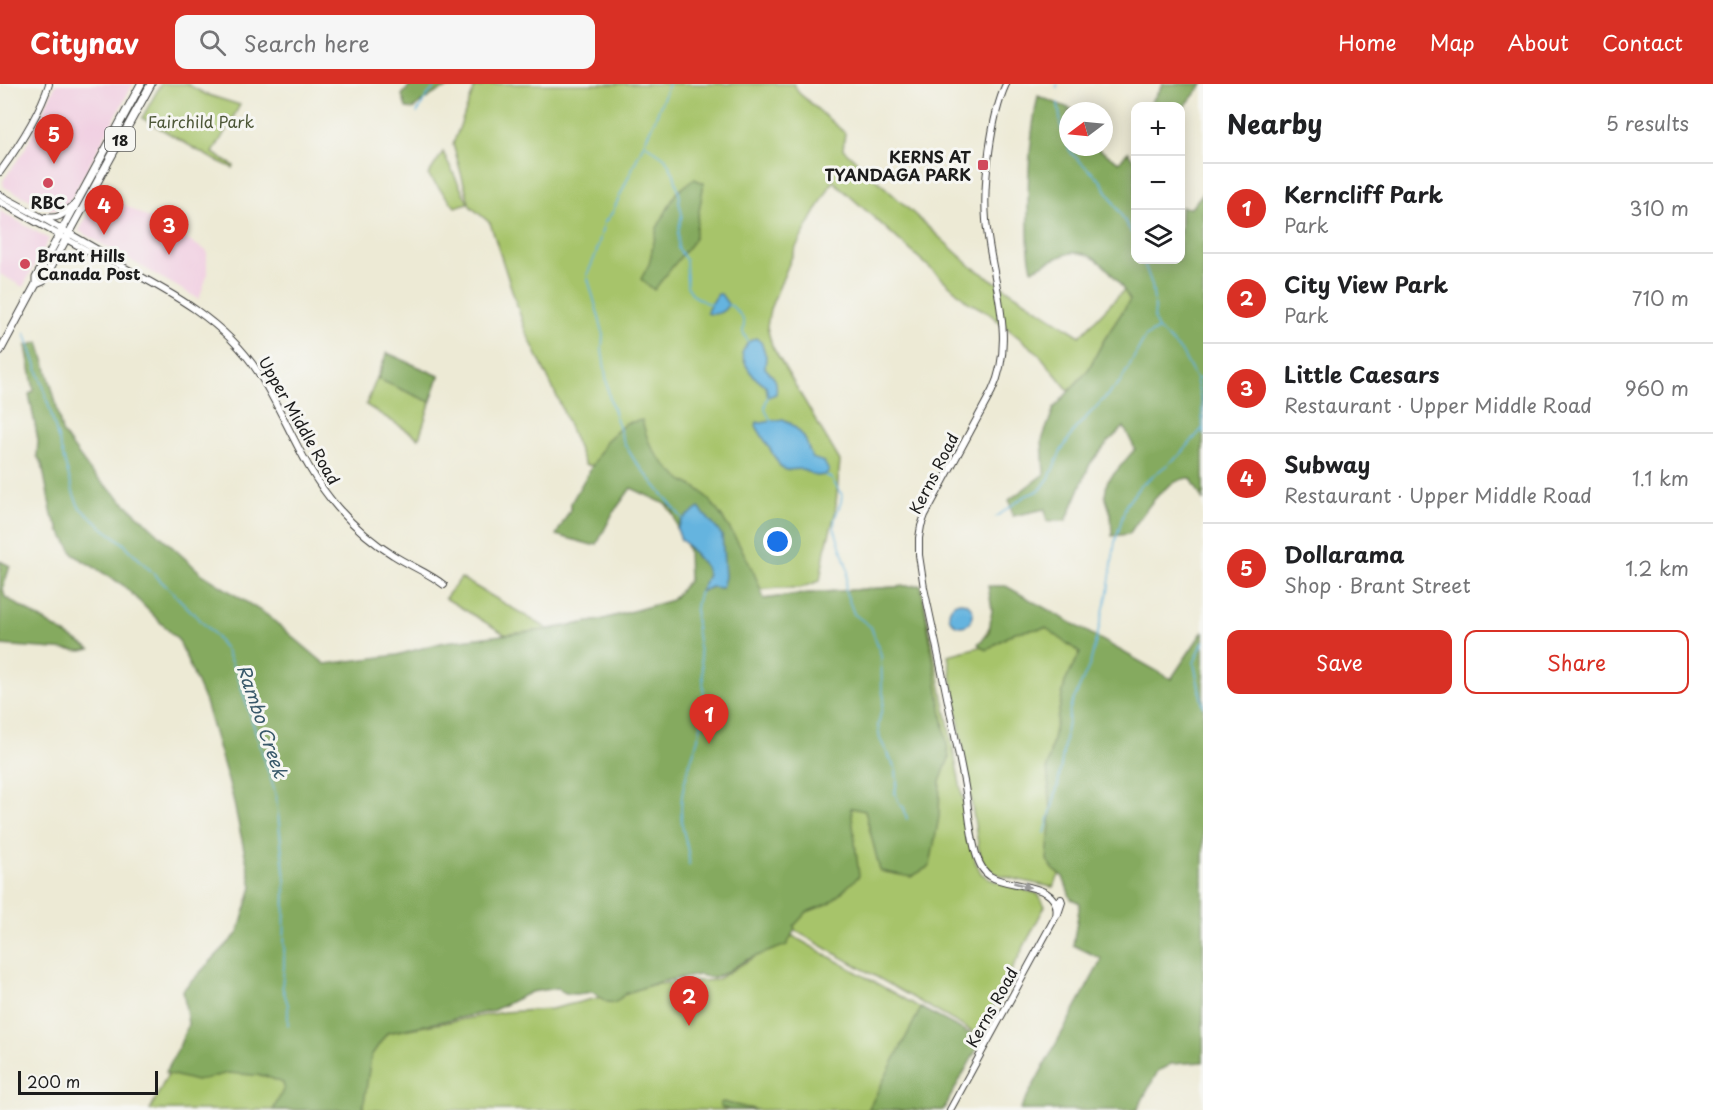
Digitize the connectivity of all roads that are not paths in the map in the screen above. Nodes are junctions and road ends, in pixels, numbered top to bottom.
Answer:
1 (49, 84) edge
2 (141, 84) edge
3 (151, 84) edge
4 (1006, 84) edge
5 (0, 172) edge
6 (0, 195) edge
7 (78, 201) junction
8 (0, 202) edge
9 (39, 216) junction
10 (64, 234) junction
11 (0, 351) edge
12 (444, 585) dead end
13 (950, 1110) edge

1 - 5 street
2 - 7 main road, 18
3 - 10 main road, 18
4 -> 13 street, Kerns Road
6 - 9 street, Upper Middle Road
7 - 9 street
7 - 10 main road, 18
8 - 10 street, Upper Middle Road
9 - 10 street, Upper Middle Road
10 - 11 main road, 18
10 - 12 street, Upper Middle Road

